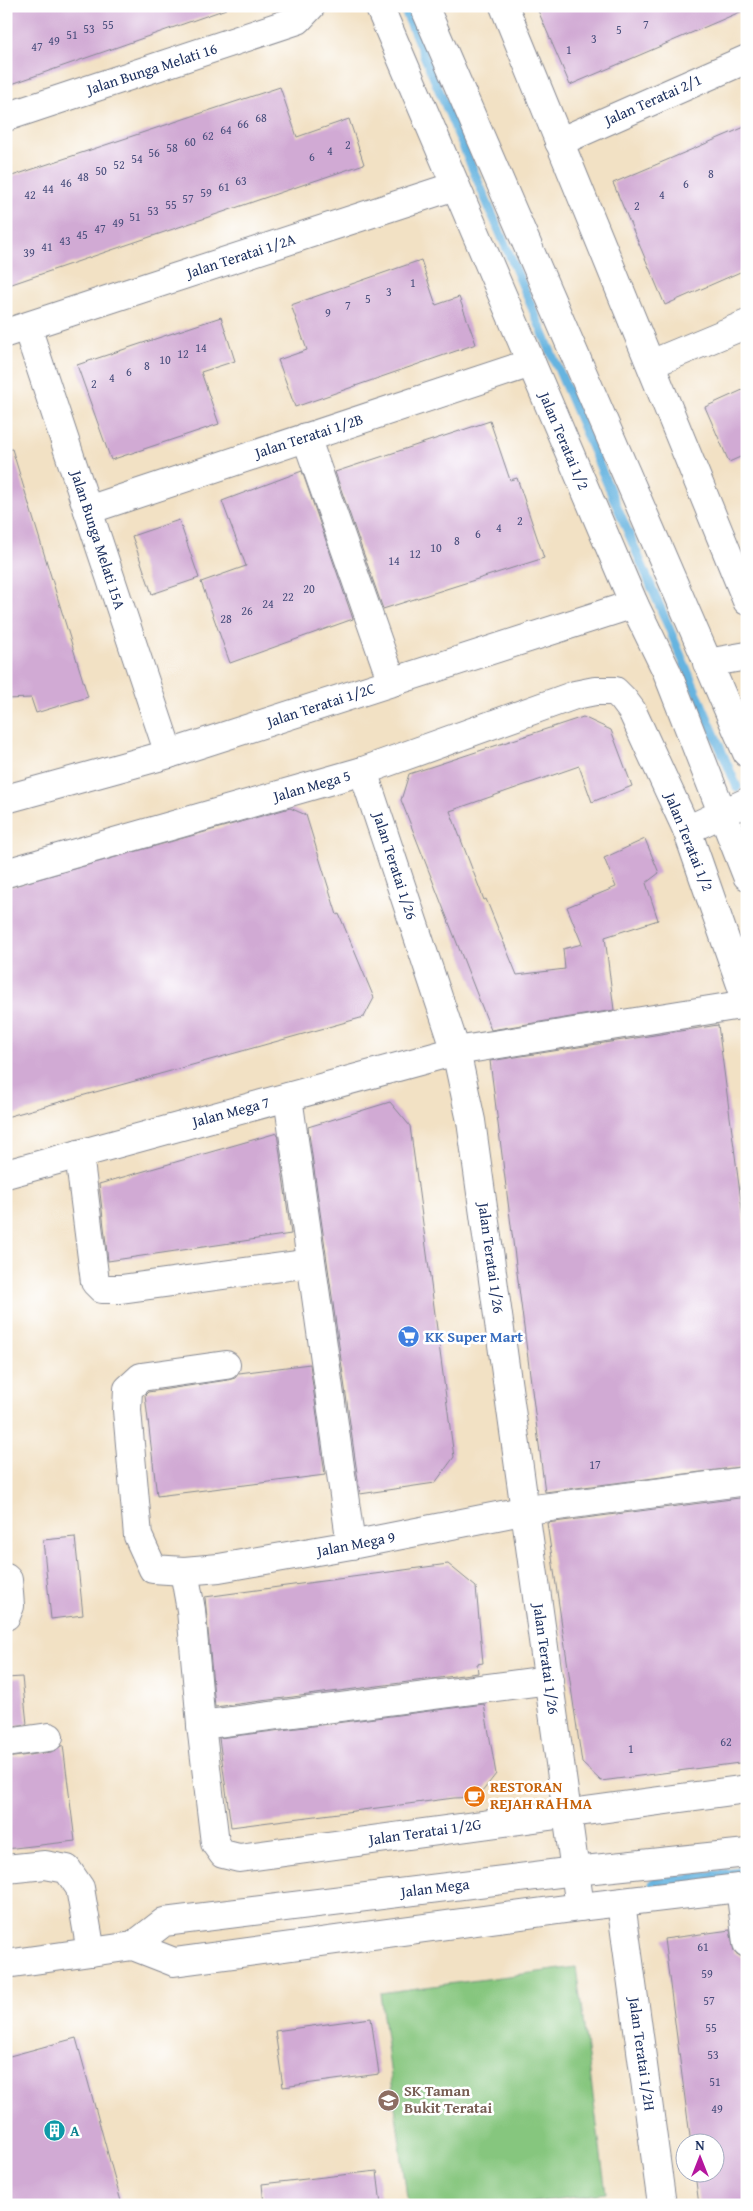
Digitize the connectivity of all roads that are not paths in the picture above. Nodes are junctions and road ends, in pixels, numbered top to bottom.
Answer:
1 (379, 6) edge
2 (424, 6) edge
3 (504, 6) edge
4 (304, 13) edge
5 (747, 59) edge
6 (6, 117) edge
7 (560, 142) junction
8 (454, 186) junction
9 (747, 324) edge
10 (17, 330) edge
11 (531, 363) junction
12 (651, 364) junction
13 (306, 437) junction
14 (88, 510) junction
15 (744, 584) edge
16 (634, 604) junction
17 (747, 656) edge
18 (707, 663) junction
19 (392, 682) junction
20 (615, 691) joint
21 (747, 753) edge
22 (169, 754) junction
23 (363, 771) junction
24 (6, 799) edge
25 (735, 807) edge
26 (687, 830) junction
27 (6, 873) edge
28 (747, 876) edge
29 (747, 1003) edge
30 (456, 1050) junction
31 (288, 1097) junction
32 (79, 1154) junction
33 (6, 1174) edge
34 (310, 1263) junction
35 (226, 1365) dead end
36 (747, 1481) edge
37 (527, 1510) junction
38 (351, 1545) junction
39 (184, 1571) junction
40 (6, 1578) edge
41 (6, 1616) edge
42 (549, 1680) junction
43 (201, 1725) junction
44 (49, 1737) dead end
45 (6, 1742) edge
46 (747, 1789) edge
47 (567, 1812) junction
48 (747, 1853) edge
49 (6, 1870) edge
50 (575, 1871) junction
51 (743, 1888) edge
52 (622, 1903) junction
53 (580, 1907) junction
54 (747, 1943) edge
55 (133, 1946) junction
56 (91, 1952) junction
57 (6, 1964) edge
58 (662, 2205) edge

1 - 8 street, Jalan Teratai 1/2
2 - 18 street
3 - 7 street
4 - 6 street, Jalan Bunga Melati 16
5 - 7 street, Jalan Teratai 2/1
7 - 12 street
8 - 10 street, Jalan Teratai 1/2A
8 - 11 street, Jalan Teratai 1/2
9 - 12 street
10 - 14 street, Jalan Bunga Melati 15A
11 - 13 street, Jalan Teratai 1/2B
11 - 16 street, Jalan Teratai 1/2
12 - 15 street
13 - 14 street, Jalan Teratai 1/2B
13 - 19 street
14 - 22 street, Jalan Bunga Melati 15A
16 - 19 street, Jalan Teratai 1/2C
16 - 25 street, Jalan Teratai 1/2
17 - 18 street
18 - 21 street
19 - 22 street, Jalan Teratai 1/2C
20 - 23 street, Jalan Mega 5
20 - 26 street, Jalan Teratai 1/2
22 - 24 street, Jalan Teratai 1/2C
23 - 27 street, Jalan Mega 5
23 - 30 street, Jalan Teratai 1/26
25 - 26 street
25 - 28 street, Jalan Teratai 1/2
26 - 29 street, Jalan Teratai 1/2
29 - 30 street, Jalan Mega 7
30 - 31 street, Jalan Mega 7
30 - 37 street, Jalan Teratai 1/26
31 - 32 street, Jalan Mega 7
31 - 34 street
32 - 33 street, Jalan Mega 7
32 - 34 street
34 - 38 street
35 - 39 street, Jalan Mega 9
36 - 37 street, Jalan Mega 9
37 - 38 street, Jalan Mega 9
37 - 42 street, Jalan Teratai 1/26
38 - 39 street, Jalan Mega 9
39 - 43 street
40 - 41 street
42 - 43 street
42 - 47 street, Jalan Teratai 1/26
43 - 47 street, Jalan Teratai 1/2G
44 - 45 street
46 - 47 street, Jalan Teratai 1/2G
47 - 50 street, Jalan Teratai 1/26
48 - 50 street, Jalan Mega
49 - 56 street
50 - 53 street, Jalan Teratai 1/26
50 - 55 street, Jalan Mega
51 - 52 street, Jalan Mega
51 - 54 street
52 - 53 street, Jalan Mega
52 - 58 street, Jalan Teratai 1/2H
53 - 55 street, Jalan Mega
55 - 56 street, Jalan Mega
56 - 57 street, Jalan Mega

